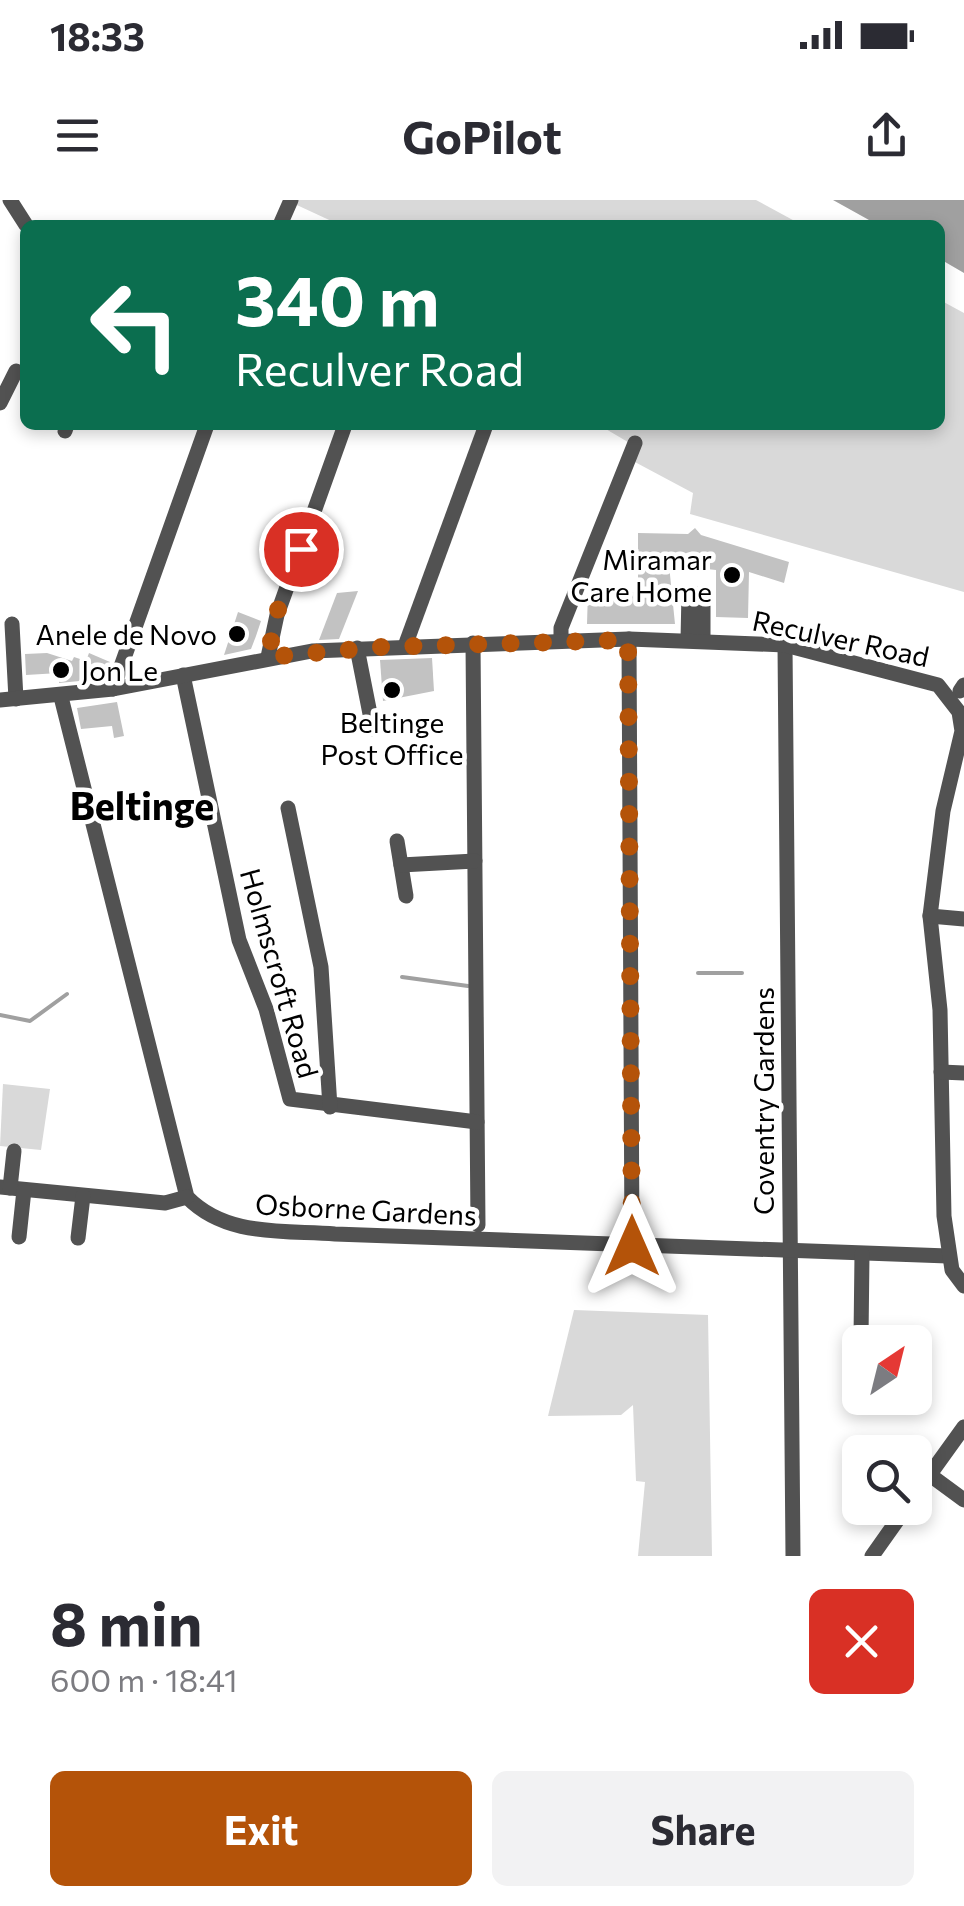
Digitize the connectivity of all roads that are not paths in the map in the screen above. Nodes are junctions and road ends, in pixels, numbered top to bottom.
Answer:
1 (14, 369) edge
2 (0, 403) edge
3 (205, 430) edge
4 (344, 430) edge
5 (484, 430) edge
6 (635, 443) dead end
7 (12, 624) dead end
8 (628, 640) junction
9 (561, 641) junction
10 (474, 643) junction
11 (786, 645) junction
12 (405, 646) junction
13 (357, 648) junction
14 (268, 657) junction
15 (183, 675) junction
16 (113, 690) junction
17 (959, 690) edge
18 (61, 697) junction
19 (8, 699) edge
20 (373, 730) dead end
21 (288, 808) dead end
22 (397, 842) dead end
23 (475, 861) junction
24 (401, 866) junction
25 (406, 896) dead end
26 (930, 916) junction
27 (964, 919) edge
28 (941, 1072) junction
29 (964, 1073) edge
30 (330, 1108) junction
31 (477, 1122) junction
32 (14, 1151) dead end
33 (11, 1188) edge
34 (83, 1196) junction
35 (187, 1197) junction
36 (478, 1225) dead end
37 (19, 1237) dead end
38 (78, 1238) dead end
39 (632, 1246) junction
40 (788, 1252) junction
41 (862, 1254) junction
42 (948, 1256) junction
43 (964, 1286) edge
44 (861, 1325) edge
45 (964, 1427) edge
46 (932, 1472) edge
47 (932, 1476) edge
48 (964, 1500) edge
49 (894, 1525) edge
50 (794, 1556) edge
51 (872, 1556) edge

1 - 2 street
3 - 16 street
4 - 14 street
5 - 12 street
6 - 9 street
7 - 19 street
8 - 9 street, Reculver Road
8 - 11 street, Reculver Road
8 - 39 street
9 - 10 street, Reculver Road
10 - 12 street, Reculver Road
10 - 23 street
11 - 17 street, Reculver Road
11 - 40 street, Coventry Gardens
12 - 13 street, Reculver Road
13 - 14 street, Reculver Road
13 - 20 street
14 - 15 street, Reculver Road
15 - 16 street, Reculver Road
15 - 30 street, Holmscroft Road
16 - 18 street, Reculver Road
17 - 26 street, Reculver Road
18 - 19 street, Reculver Road
18 - 35 street
21 - 30 street
22 - 24 street
23 - 24 street
23 - 31 street
24 - 25 street
26 - 27 street
26 - 28 street, Reculver Road
28 - 29 street
28 - 42 street, Reculver Road
30 - 31 street, Holmscroft Road
31 - 36 street
32 - 33 street
33 - 34 street
33 - 37 street
34 - 35 street
34 - 38 street
35 - 39 street, Osborne Gardens
39 - 40 street, Osborne Gardens
40 - 41 street, Osborne Gardens
40 - 50 street, Coventry Gardens
41 - 42 street, Osborne Gardens
41 - 44 street
42 - 43 street, Reculver Road
45 - 46 street
47 - 48 street
49 - 51 street

